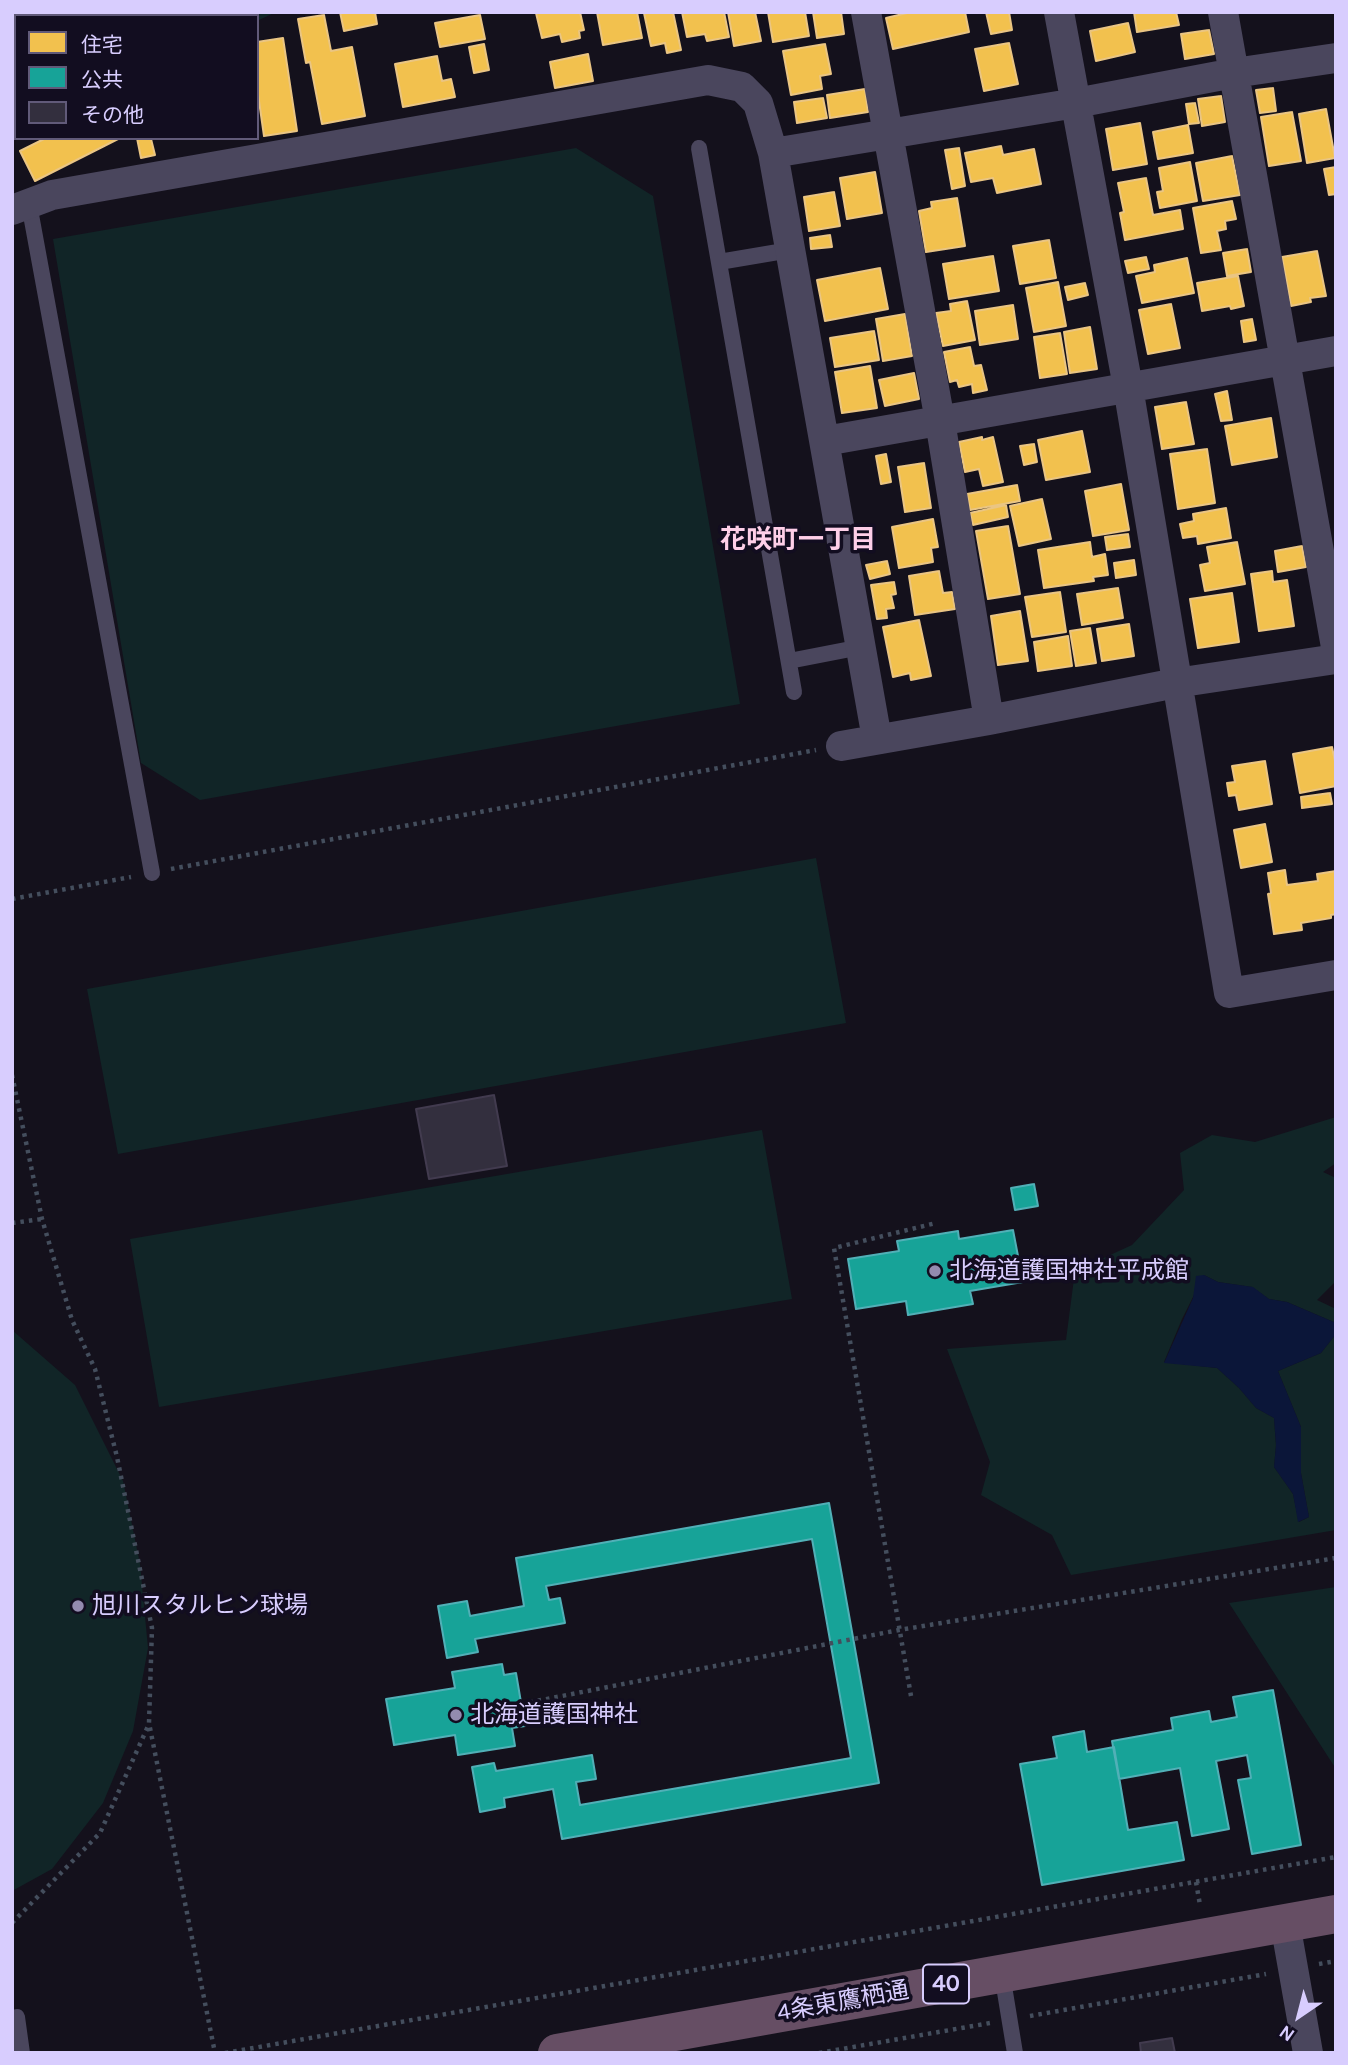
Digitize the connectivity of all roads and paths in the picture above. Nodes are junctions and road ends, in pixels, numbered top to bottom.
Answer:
1 (866, 12) edge
2 (1059, 12) edge
3 (1223, 12) edge
4 (1336, 58) edge
5 (1234, 73) junction
6 (1076, 103) junction
7 (888, 135) junction
8 (699, 148) dead end
9 (773, 153) junction
10 (20, 207) edge
11 (790, 250) junction
12 (719, 262) junction
13 (1336, 352) edge
14 (1285, 360) junction
15 (1128, 387) junction
16 (940, 421) junction
17 (825, 441) junction
18 (860, 647) junction
19 (1336, 647) edge
20 (1336, 659) edge
21 (789, 661) junction
22 (1176, 683) junction
23 (794, 692) dead end
24 (989, 720) junction
25 (877, 739) junction
26 (841, 746) joint
27 (152, 873) junction
28 (12, 899) edge
29 (1336, 975) edge
30 (12, 1075) edge
31 (42, 1219) junction
32 (12, 1223) edge
33 (936, 1223) dead end
34 (1336, 1558) edge
35 (899, 1630) junction
36 (911, 1696) dead end
37 (521, 1704) dead end
38 (149, 1723) junction
39 (1336, 1857) edge
40 (1336, 1914) edge
41 (12, 1923) edge
42 (1285, 1923) junction
43 (1336, 1961) edge
44 (1293, 1969) junction
45 (1002, 1974) junction
46 (12, 2018) edge
47 (1009, 2019) junction
48 (22, 2053) edge
49 (215, 2053) edge
50 (225, 2053) edge
51 (557, 2053) edge
52 (819, 2053) edge
53 (1015, 2053) edge
54 (1308, 2053) edge

1 - 7 street
2 - 6 street
3 - 5 street
4 - 5 street
5 - 6 street
5 - 14 street
6 - 7 street
6 - 15 street
7 - 9 street
7 - 16 street
8 - 12 lane
9 - 10 street
9 - 11 street
10 - 27 lane
11 - 12 lane
11 - 17 street
12 - 21 lane
13 - 14 street
14 - 15 street
14 - 19 street
15 - 16 street
15 - 22 street
16 - 17 street
16 - 24 street
17 - 18 street
18 - 21 lane
18 - 25 street
20 - 22 street
21 - 23 lane
22 - 24 street
22 - 29 street
24 - 25 street
25 - 26 street
26 - 27 path
27 - 28 path
30 - 31 path
31 - 32 path
31 - 38 path
33 - 35 path
34 - 35 path
35 - 36 path
35 - 37 path
38 - 41 path
38 - 49 path
39 - 50 path
40 - 42 highway, 4条東鷹栖通 / 40
42 - 44 street
42 - 45 highway, 4条東鷹栖通 / 40
43 - 44 path
44 - 47 path
44 - 54 street
45 - 47 lane
45 - 51 highway, 4条東鷹栖通 / 40
46 - 48 lane
47 - 52 path
47 - 53 lane

